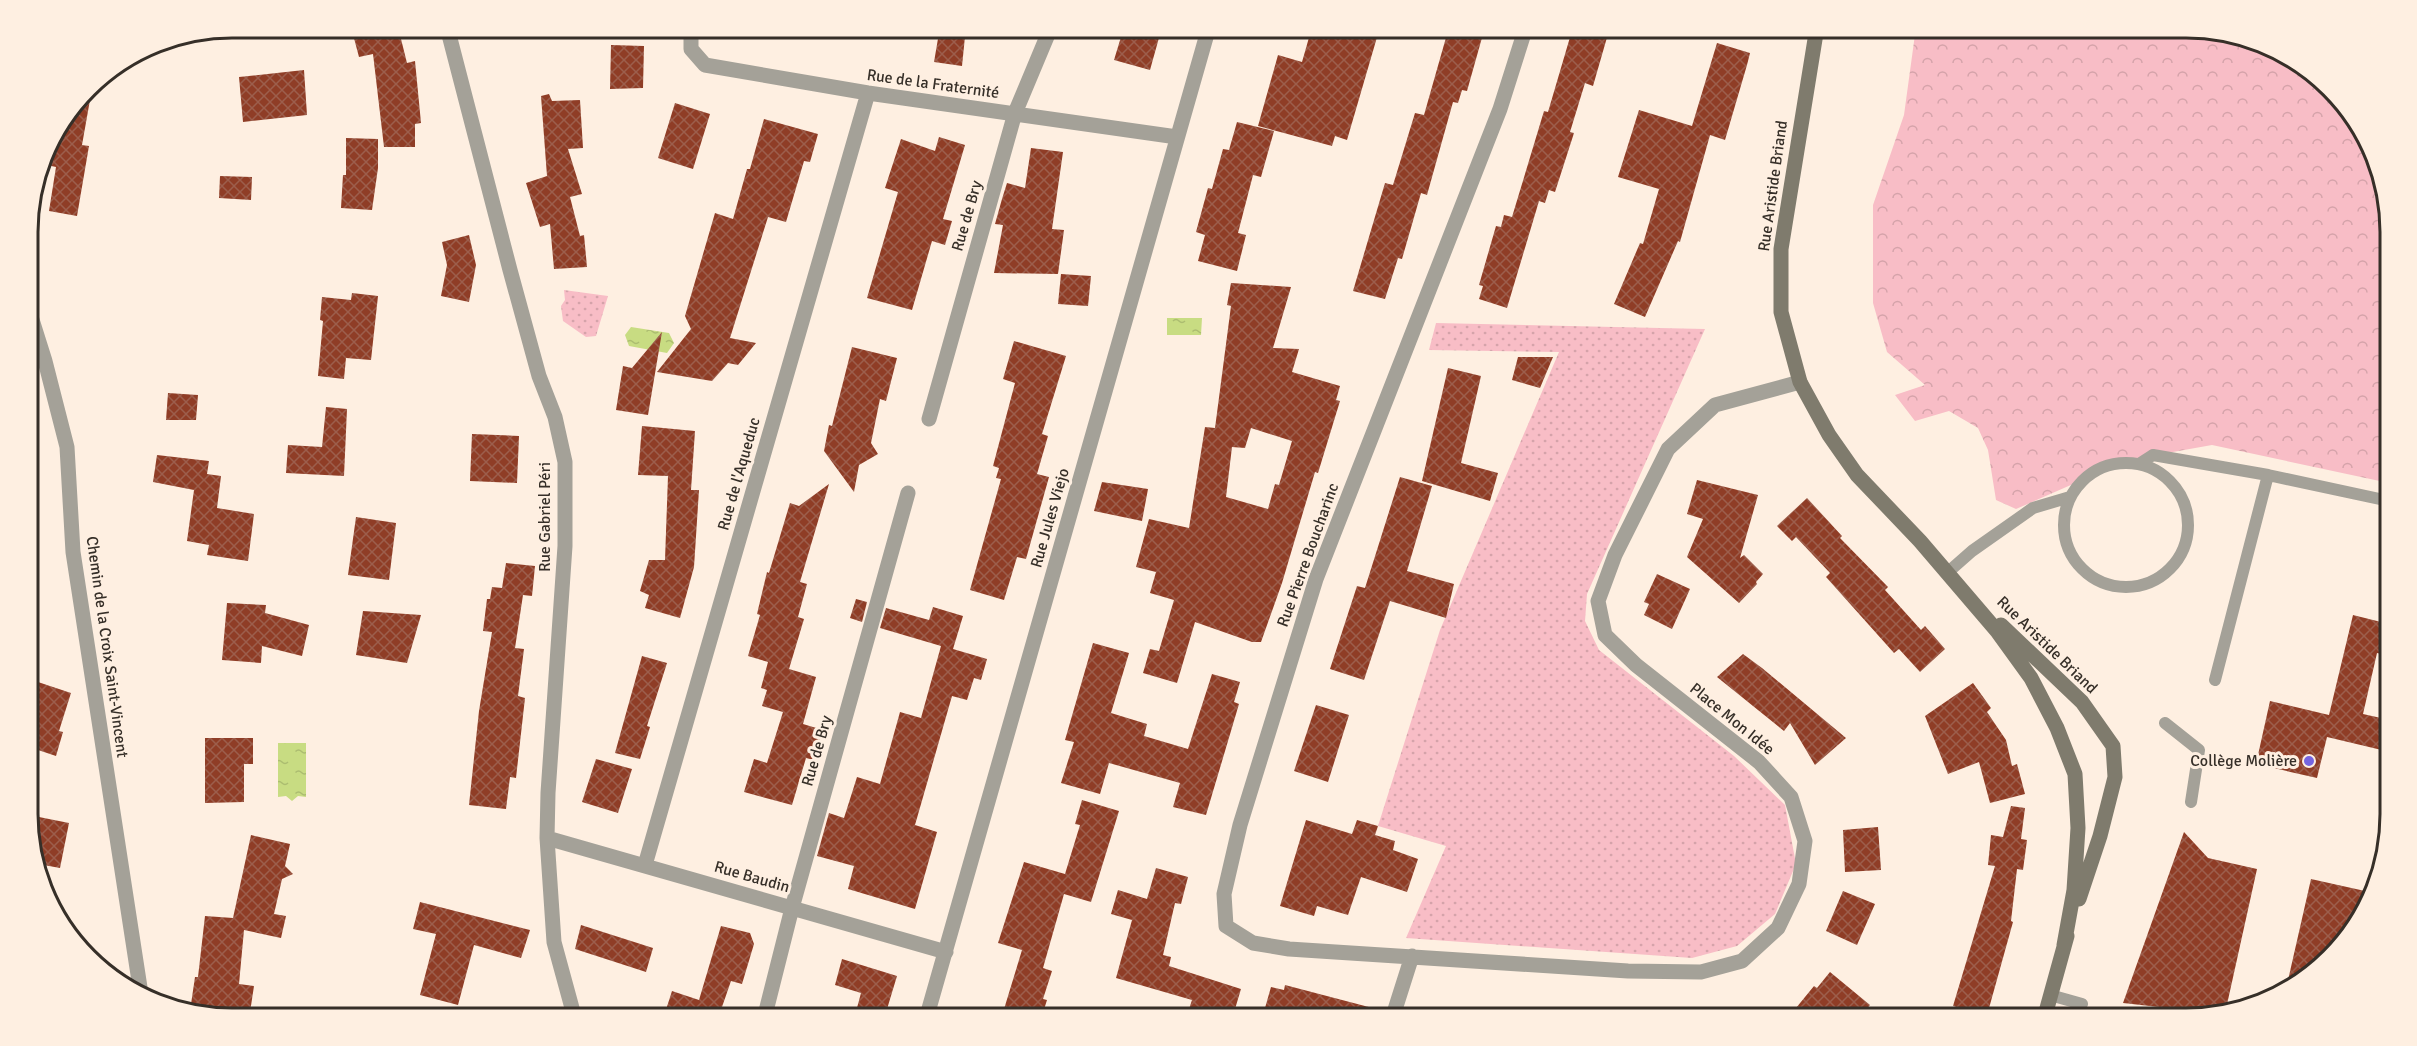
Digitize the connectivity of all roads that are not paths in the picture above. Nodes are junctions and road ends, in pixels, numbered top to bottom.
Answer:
1 (450, 38) edge
2 (691, 38) edge
3 (1046, 38) edge
4 (1206, 38) edge
5 (1523, 38) edge
6 (1814, 38) edge
7 (868, 93) junction
8 (1015, 113) junction
9 (1177, 138) junction
10 (38, 357) edge
11 (1800, 382) junction
12 (929, 419) dead end
13 (2139, 464) junction
14 (2268, 475) junction
15 (908, 493) dead end
16 (2070, 497) junction
17 (2380, 499) edge
18 (1951, 578) junction
19 (2214, 680) dead end
20 (2165, 723) dead end
21 (2192, 802) dead end
22 (547, 838) junction
23 (645, 865) junction
24 (792, 908) junction
25 (2064, 945) junction
26 (946, 952) junction
27 (1412, 956) junction
28 (140, 984) edge
29 (2050, 995) junction
30 (2082, 1004) dead end
31 (572, 1008) edge
32 (767, 1008) edge
33 (929, 1008) edge
34 (1395, 1008) edge
35 (2047, 1008) edge

1 - 22 street, Rue Gabriel Péri
2 - 7 street, Rue de la Fraternité
3 - 8 street, Rue de Bry
4 - 9 street, Rue Jules Viejo
5 - 27 street, Rue Pierre Boucharinc
6 - 11 street, Rue Aristide Briand
7 - 8 street, Rue de la Fraternité
7 - 23 street, Rue de l'Aqueduc
8 - 9 street, Rue de la Fraternité
8 - 12 street, Rue de Bry
9 - 26 street, Rue Jules Viejo
10 - 28 street, Chemin de la Croix Saint-Vincent
11 - 18 street, Rue Aristide Briand
11 - 27 street, Place Mon Idée
13 - 14 lane
13 - 16 lane
13 - 16 lane
14 - 17 lane
14 - 19 lane
15 - 24 street, Rue de Bry
16 - 18 lane
18 - 25 street, Rue Aristide Briand
18 - 25 street, Rue Aristide Briand
20 - 21 lane
22 - 23 street, Rue Baudin
22 - 31 street, Rue Gabriel Péri
23 - 24 street, Rue Baudin
24 - 26 street, Rue Baudin
24 - 32 street, Rue de Bry
25 - 29 street, Rue Aristide Briand
26 - 33 street, Rue Jules Viejo
27 - 34 street
29 - 30 lane
29 - 35 street, Rue Aristide Briand

